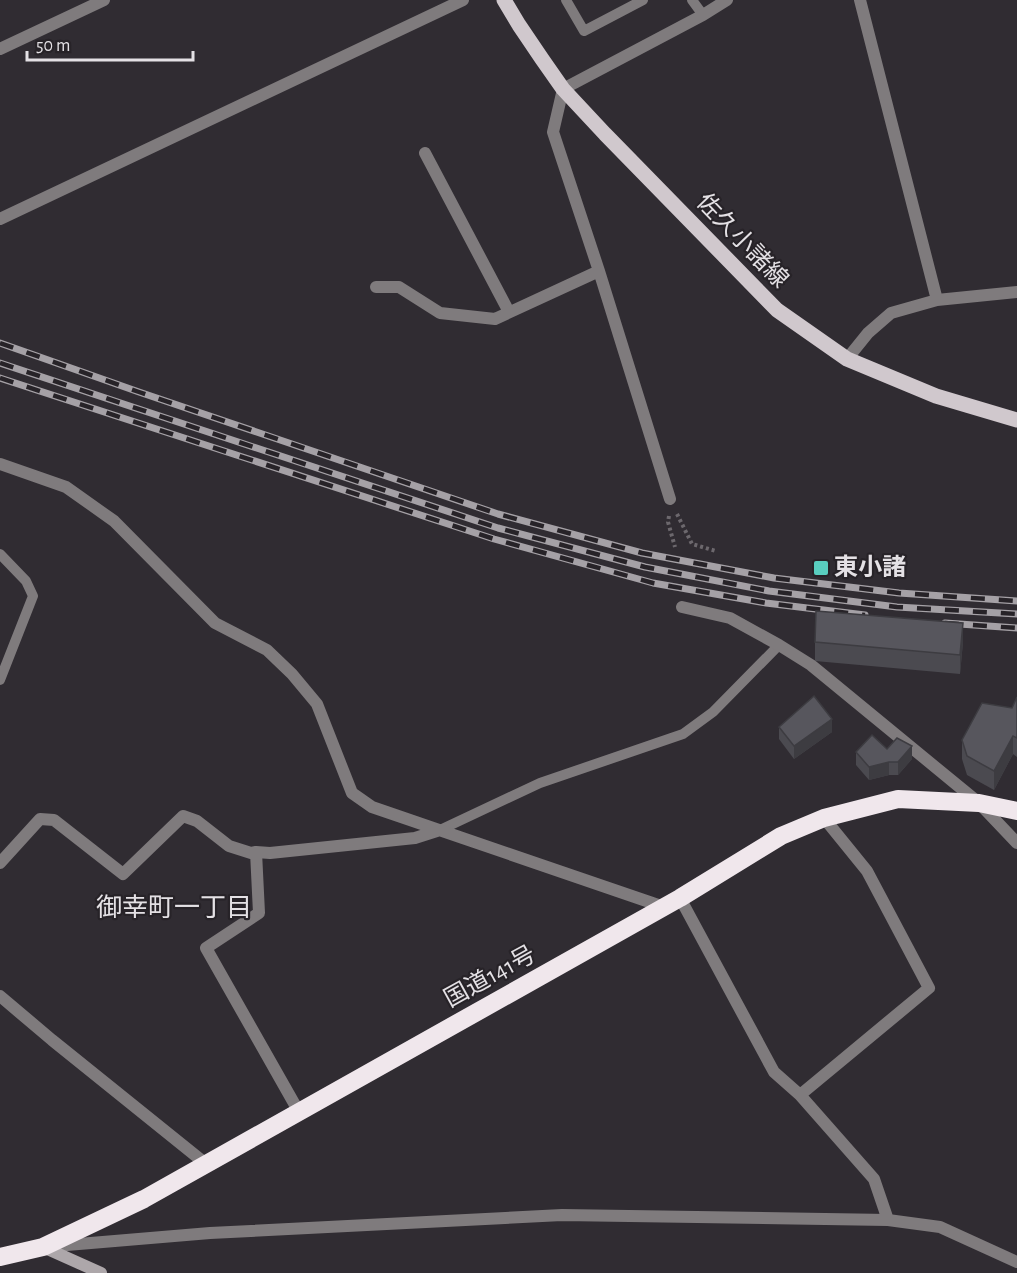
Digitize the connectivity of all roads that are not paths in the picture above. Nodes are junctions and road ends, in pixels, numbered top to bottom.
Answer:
1 (104, 0) edge
2 (463, 0) edge
3 (504, 0) edge
4 (566, 0) edge
5 (643, 0) edge
6 (692, 0) edge
7 (727, 0) edge
8 (860, 0) edge
9 (703, 15) junction
10 (0, 49) edge
11 (563, 89) junction
12 (425, 153) dead end
13 (0, 219) edge
14 (599, 272) junction
15 (376, 287) dead end
16 (1017, 292) edge
17 (937, 300) junction
18 (509, 312) junction
19 (847, 359) junction
20 (1017, 420) edge
21 (0, 464) edge
22 (670, 499) road end
23 (0, 554) edge
24 (682, 608) dead end
25 (779, 645) junction
26 (0, 680) edge
27 (979, 803) junction
28 (1017, 811) edge
29 (824, 818) junction
30 (440, 830) junction
31 (1017, 843) edge
32 (256, 852) junction
33 (0, 863) edge
34 (680, 898) junction
35 (664, 907) junction
36 (0, 996) edge
37 (800, 1095) junction
38 (299, 1112) junction
39 (206, 1164) junction
40 (888, 1220) junction
41 (43, 1247) junction
42 (0, 1257) edge
43 (1017, 1262) edge
44 (101, 1273) edge

1 - 10 street
2 - 13 street
3 - 11 main road, 佐久小諸線
4 - 5 lane
6 - 9 lane
7 - 9 street
8 - 17 street
9 - 11 street
11 - 14 street
11 - 19 main road, 佐久小諸線
12 - 18 street
14 - 18 street
14 - 22 street
15 - 18 street
16 - 17 street
17 - 19 street
19 - 20 main road, 佐久小諸線
21 - 30 street
23 - 26 lane
24 - 25 street
25 - 27 street
25 - 30 lane
27 - 28 highway, 国道141号
27 - 29 highway, 国道141号
27 - 31 street
29 - 34 highway, 国道141号
29 - 37 street
30 - 32 street
30 - 35 street
32 - 33 street
32 - 38 street
34 - 35 highway, 国道141号
34 - 37 street
35 - 38 highway, 国道141号
36 - 39 street
37 - 40 street
38 - 39 highway, 国道141号
39 - 41 highway, 国道141号
40 - 41 street
40 - 43 street
41 - 42 highway, 国道141号
41 - 44 street

